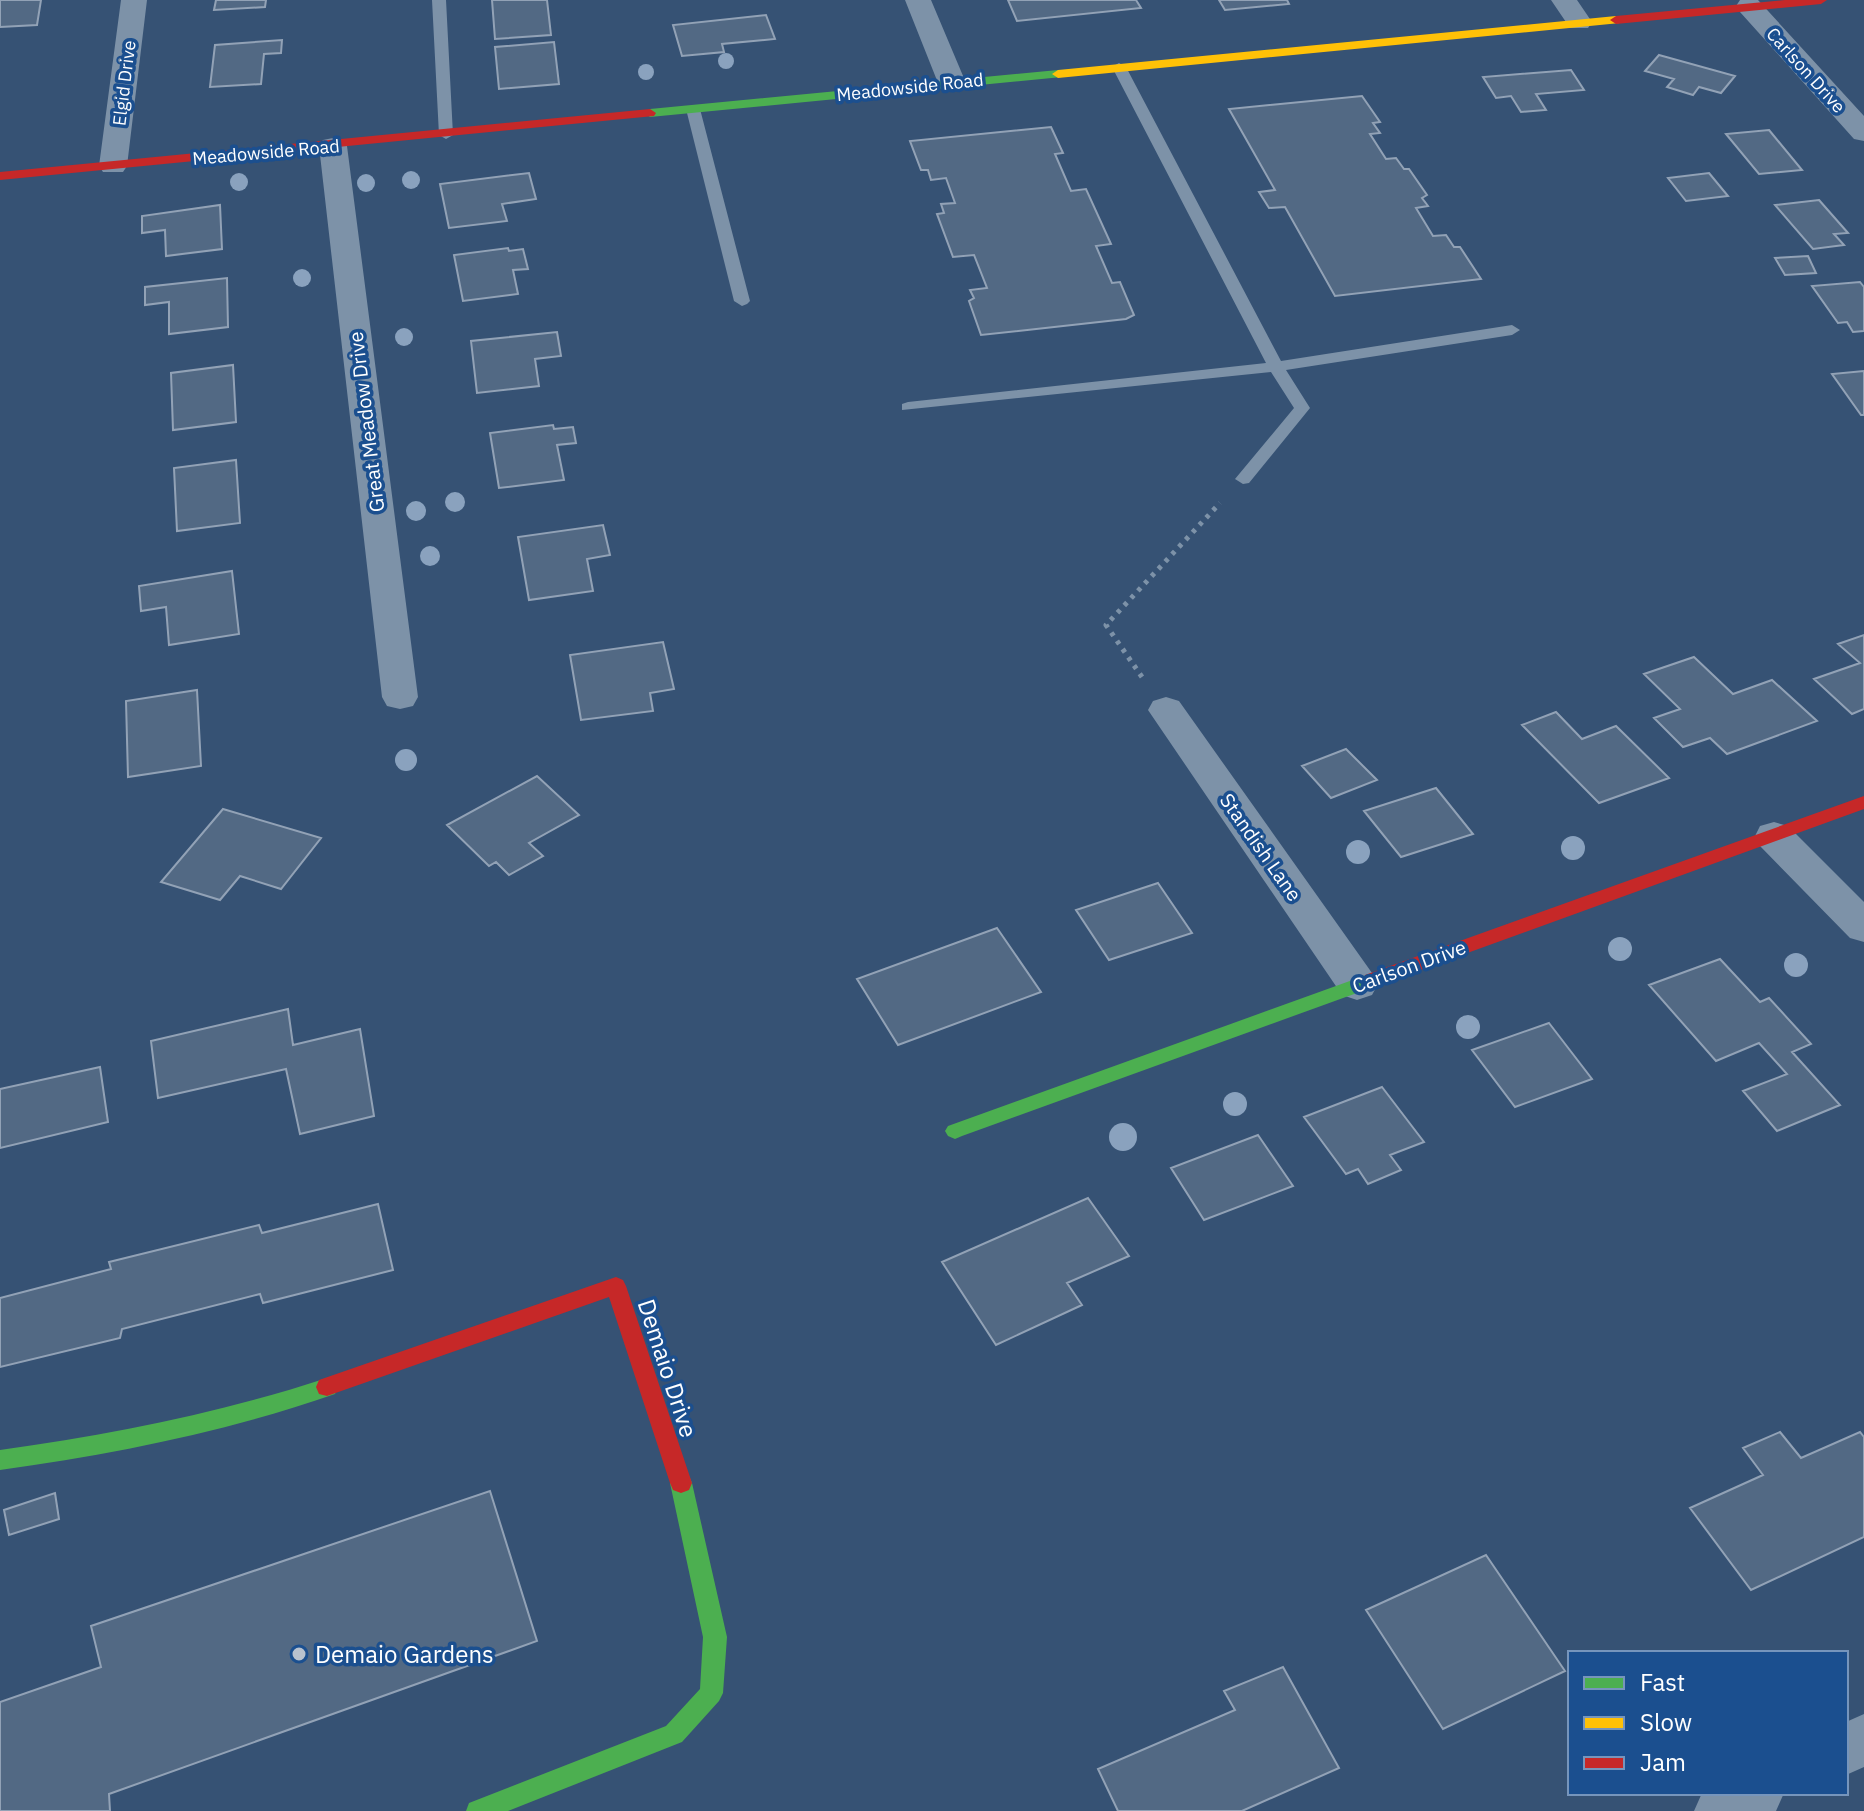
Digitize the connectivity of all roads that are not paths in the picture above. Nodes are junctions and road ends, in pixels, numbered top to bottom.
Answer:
1 (134, 0) edge
2 (439, 0) edge
3 (918, 0) edge
4 (1564, 0) edge
5 (1821, 0) edge
6 (1749, 6) junction
7 (1579, 22) junction
8 (1119, 67) junction
9 (952, 83) junction
10 (693, 109) junction
11 (1864, 133) edge
12 (446, 135) junction
13 (333, 146) junction
14 (113, 166) junction
15 (0, 176) edge
16 (742, 301) dead end
17 (1512, 330) dead end
18 (1276, 367) junction
19 (908, 407) dead end
20 (1243, 479) road end
21 (400, 697) dead end
22 (1166, 710) road end
23 (1864, 802) edge
24 (1774, 836) junction
25 (1864, 927) edge
26 (1357, 984) junction
27 (955, 1131) dead end
28 (0, 1460) edge
29 (1753, 1795) edge
30 (478, 1811) edge
31 (1721, 1811) edge

1 - 14 street, Elgid Drive
2 - 12 lane
3 - 9 street
4 - 7 street
5 - 6 main road, Meadowside Road
6 - 7 main road, Meadowside Road
6 - 11 street, Carlson Drive
7 - 8 main road, Meadowside Road
8 - 9 main road, Meadowside Road
8 - 18 lane
9 - 10 main road, Meadowside Road
10 - 12 main road, Meadowside Road
10 - 16 lane
12 - 13 main road, Meadowside Road
13 - 14 main road, Meadowside Road
13 - 21 street, Great Meadow Drive
14 - 15 main road, Meadowside Road
17 - 18 lane
18 - 19 lane
18 - 20 lane
22 - 26 street, Standish Lane
23 - 24 main road, Carlson Drive
24 - 25 street
24 - 26 main road, Carlson Drive
26 - 27 main road, Carlson Drive
28 - 30 main road, Demaio Drive
29 - 31 street

